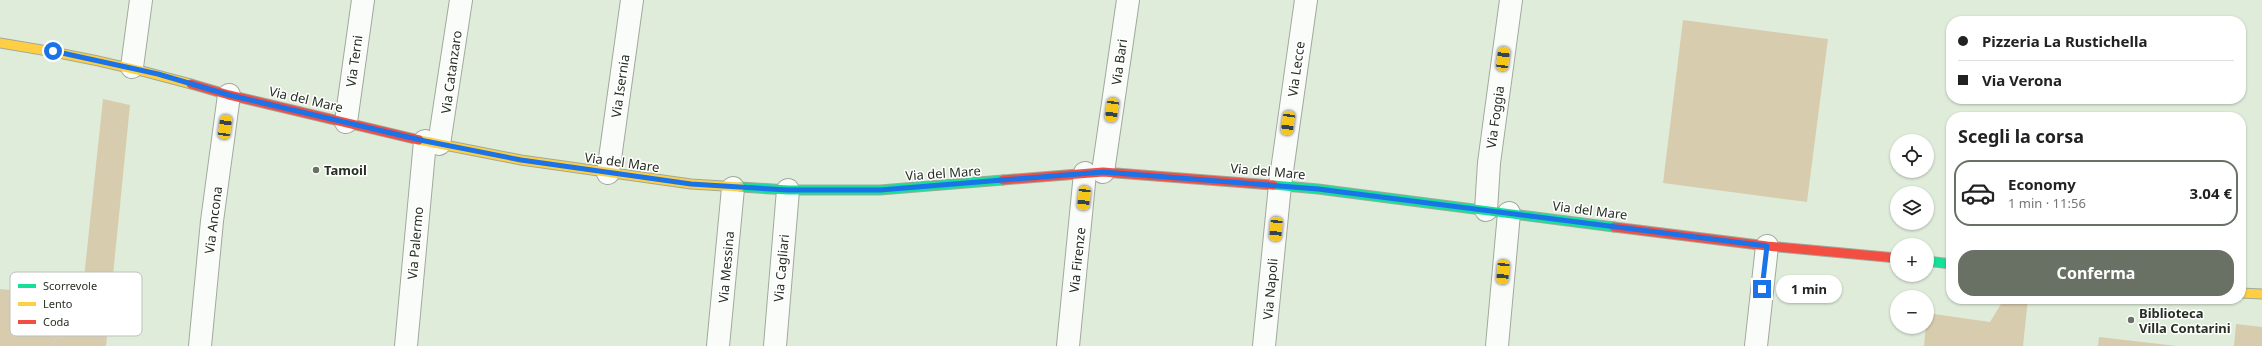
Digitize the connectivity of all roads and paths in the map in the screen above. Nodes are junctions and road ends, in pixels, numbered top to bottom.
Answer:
1 (141, 0) edge
2 (363, 0) edge
3 (462, 0) edge
4 (632, 0) edge
5 (1128, 0) edge
6 (1306, 0) edge
7 (1511, 0) edge
8 (0, 43) edge
9 (132, 67) junction
10 (229, 95) junction
11 (346, 122) junction
12 (432, 142) junction
13 (608, 173) junction
14 (1094, 173) junction
15 (1280, 185) junction
16 (734, 188) junction
17 (788, 190) junction
18 (1486, 210) junction
19 (1509, 213) junction
20 (1767, 246) junction
21 (1890, 257) edge
22 (1934, 262) edge
23 (1946, 263) edge
24 (2246, 293) edge
25 (2262, 294) edge
26 (60, 336) edge
27 (49, 346) edge
28 (200, 346) edge
29 (406, 346) edge
30 (718, 346) edge
31 (775, 346) edge
32 (1068, 346) edge
33 (1264, 346) edge
34 (1497, 346) edge
35 (1756, 346) edge

1 - 9 street
2 - 11 street, Via Terni
3 - 12 street, Via Catanzaro
4 - 13 street, Via Isernia
5 - 14 street, Via Bari
6 - 15 street, Via Lecce
7 - 18 street, Via Foggia
8 - 9 main road, Via del Mare
9 - 10 main road, Via del Mare
10 - 11 main road, Via del Mare
10 - 28 street, Via Ancona
11 - 12 main road, Via del Mare
12 - 13 main road, Via del Mare
12 - 29 street, Via Palermo
13 - 16 main road, Via del Mare
14 - 15 main road, Via del Mare
14 - 17 main road, Via del Mare
14 - 32 street, Via Firenze
15 - 18 main road, Via del Mare
15 - 33 street, Via Napoli
16 - 17 main road, Via del Mare
16 - 30 street, Via Messina
17 - 31 street, Via Cagliari
18 - 19 main road, Via del Mare
19 - 20 main road, Via del Mare
19 - 34 street
20 - 21 main road, Via del Mare
20 - 35 street
22 - 23 main road
24 - 25 main road
26 - 27 path

